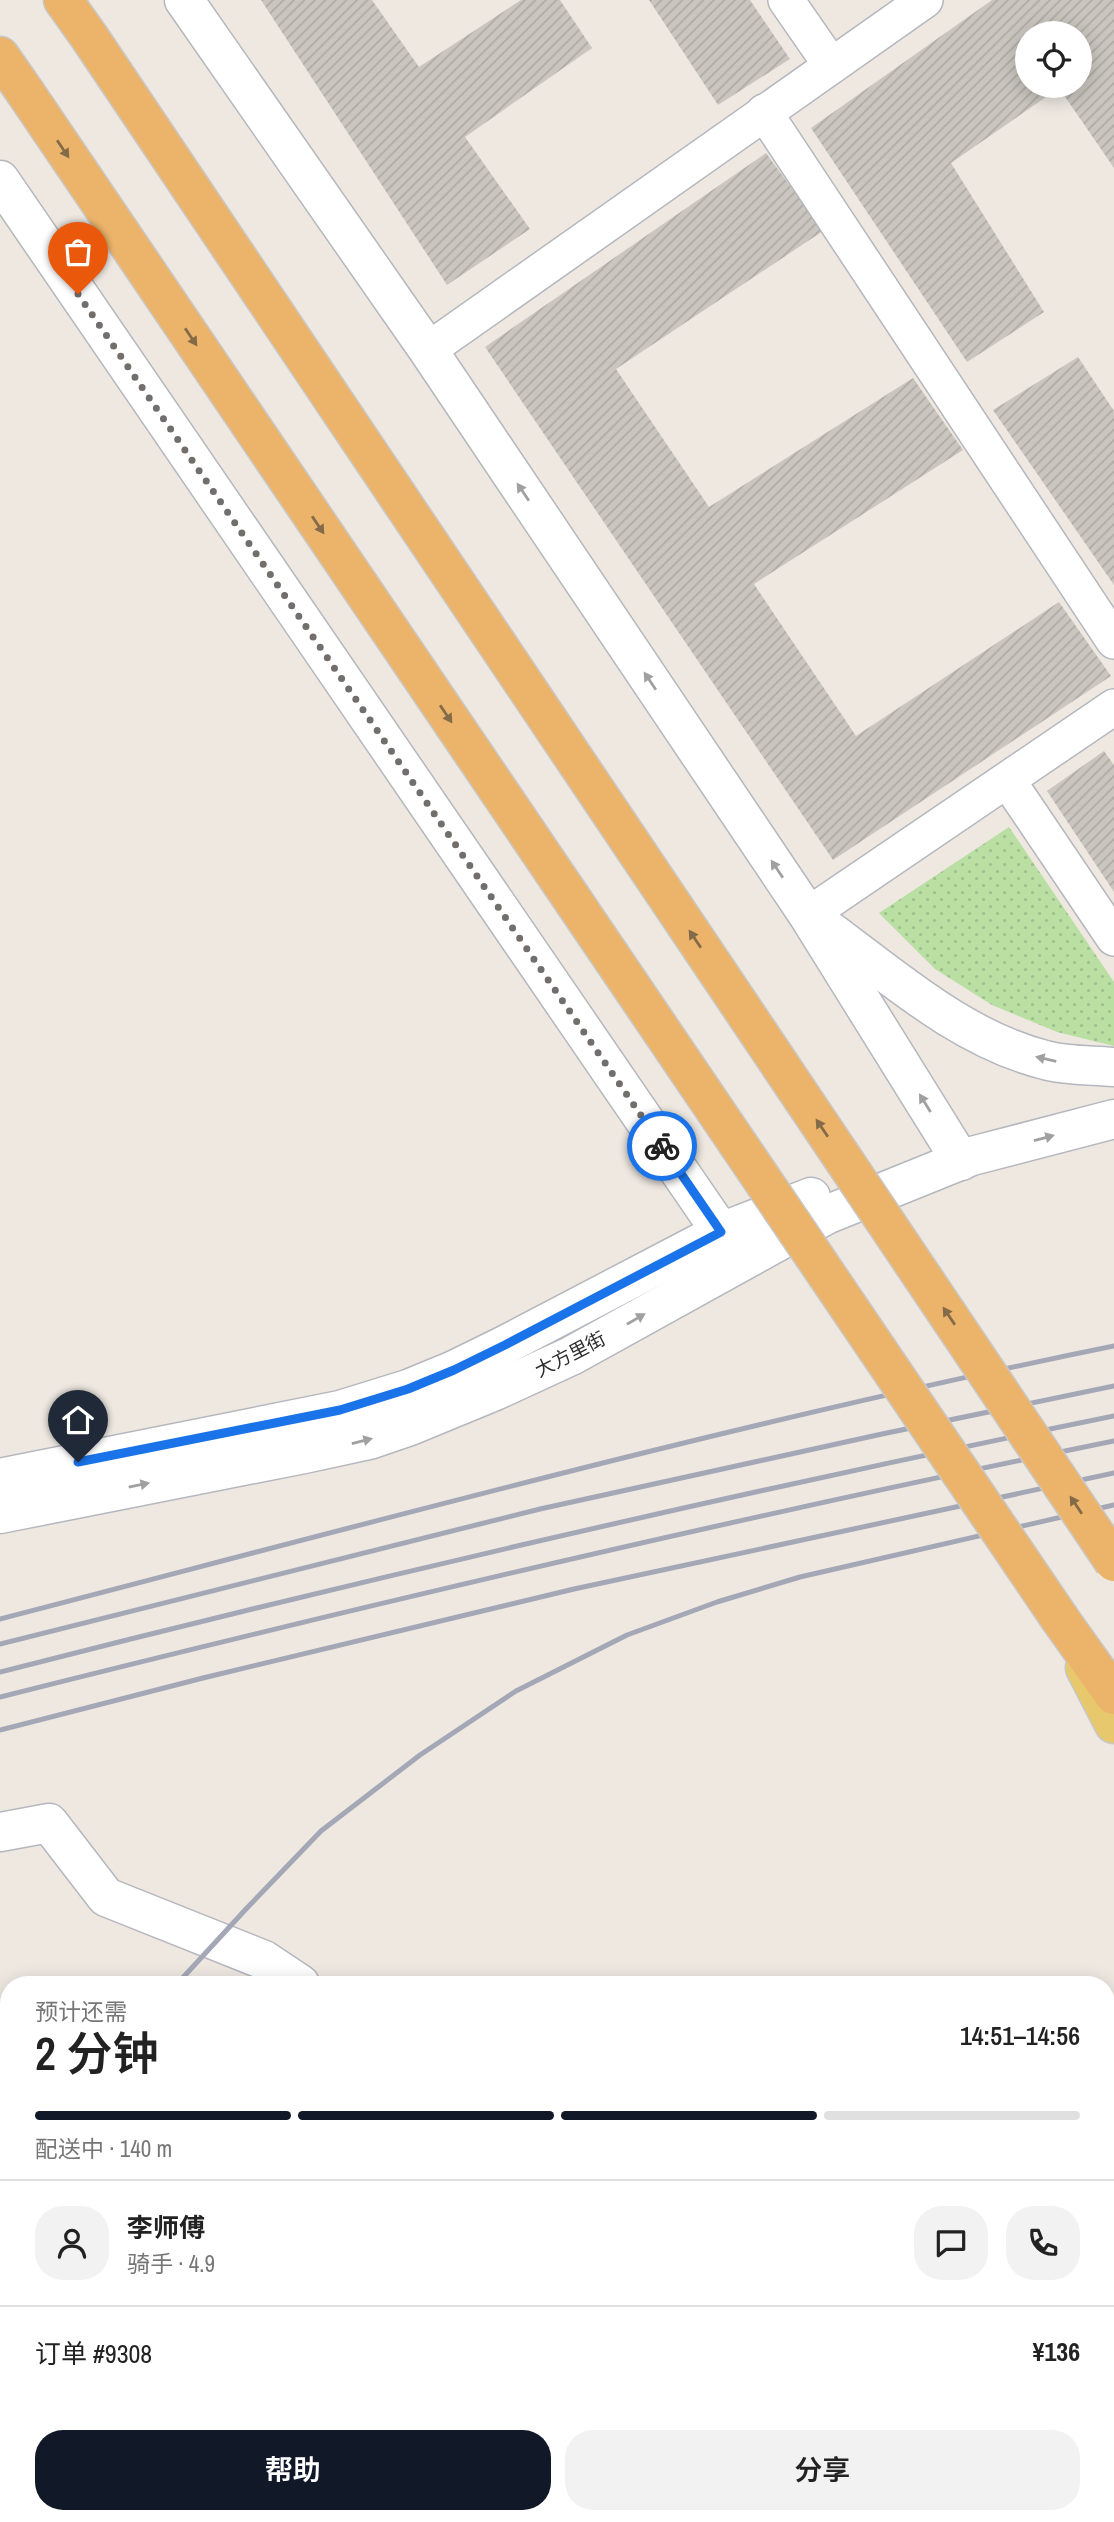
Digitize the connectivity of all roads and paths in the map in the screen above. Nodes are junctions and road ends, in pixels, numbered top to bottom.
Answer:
1 (63, 0) edge
2 (184, 0) edge
3 (786, 0) edge
4 (925, 0) edge
5 (0, 56) edge
6 (831, 65) junction
7 (764, 112) junction
8 (0, 180) edge
9 (428, 350) junction
10 (1114, 642) edge
11 (1114, 707) edge
12 (1008, 781) junction
13 (808, 915) junction
14 (1114, 938) edge
15 (1114, 1067) edge
16 (1114, 1096) edge
17 (1114, 1119) edge
18 (955, 1151) junction
19 (721, 1232) junction
20 (0, 1478) edge
21 (0, 1514) edge
22 (1114, 1562) edge
23 (1060, 1619) junction
24 (1114, 1695) edge
25 (1114, 1724) edge
26 (0, 1832) edge
27 (256, 1972) edge

22 -> 1 highway, bridge
2 - 9 main road
3 - 6 street
4 - 6 street
5 -> 23 highway, bridge
6 - 7 street
7 - 9 street
7 - 10 street
8 - 19 main road
13 -> 9 main road
11 - 12 street
12 - 13 street
12 - 14 street
15 -> 13 main road
18 -> 13 main road
16 - 18 main road, 大方里街
18 -> 17 main road, 大方里街
18 - 19 main road, 大方里街
21 -> 18 main road, 大方里街
19 - 20 main road, 大方里街
23 - 24 highway
23 - 25 main road
26 - 27 main road

